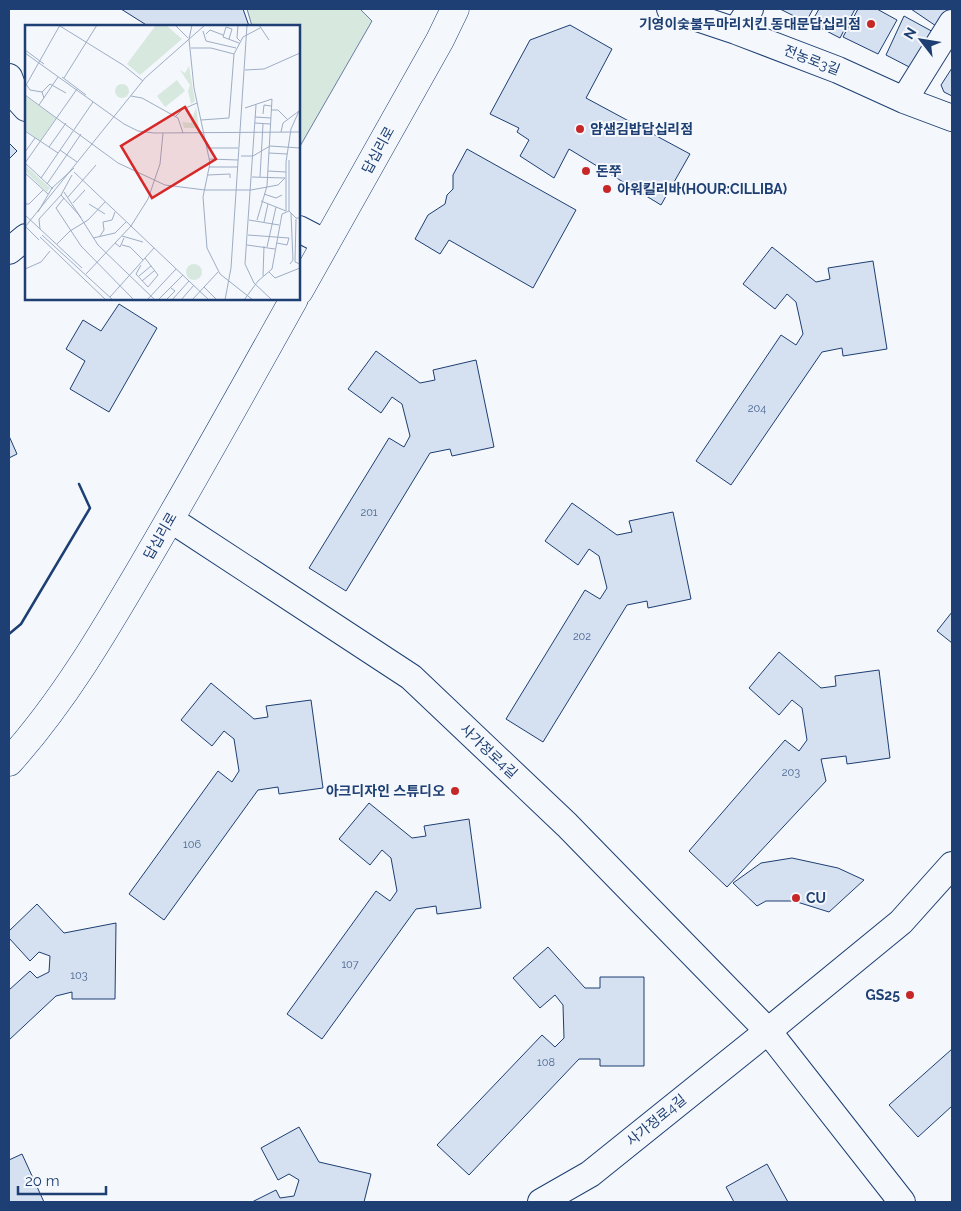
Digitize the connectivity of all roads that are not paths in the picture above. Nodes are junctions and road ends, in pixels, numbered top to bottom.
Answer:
1 (455, 9) edge
2 (670, 9) edge
3 (750, 9) edge
4 (952, 23) edge
5 (736, 31) junction
6 (9, 78) edge
7 (904, 100) junction
8 (25, 107) edge
9 (952, 118) edge
10 (300, 230) edge
11 (25, 238) edge
12 (326, 243) junction
13 (9, 251) edge
14 (300, 289) edge
15 (293, 300) edge
16 (170, 519) junction
17 (9, 762) edge
18 (952, 864) edge
19 (768, 1031) junction
20 (540, 1202) edge
21 (902, 1202) edge

1 - 12 main road, 답십리로
2 - 5 street, 전농로3길
3 - 5 street
4 - 7 street
5 - 7 street, 전농로3길
6 - 8 street
7 - 9 street, 전농로3길
10 - 12 street
11 - 13 street
12 - 14 main road, 답십리로
15 - 16 main road, 답십리로
16 - 17 main road, 답십리로
16 - 19 street, 사가정로4길
18 - 19 street, 사가정로4길
19 - 20 street, 사가정로4길
19 - 21 street, 사가정로4길

